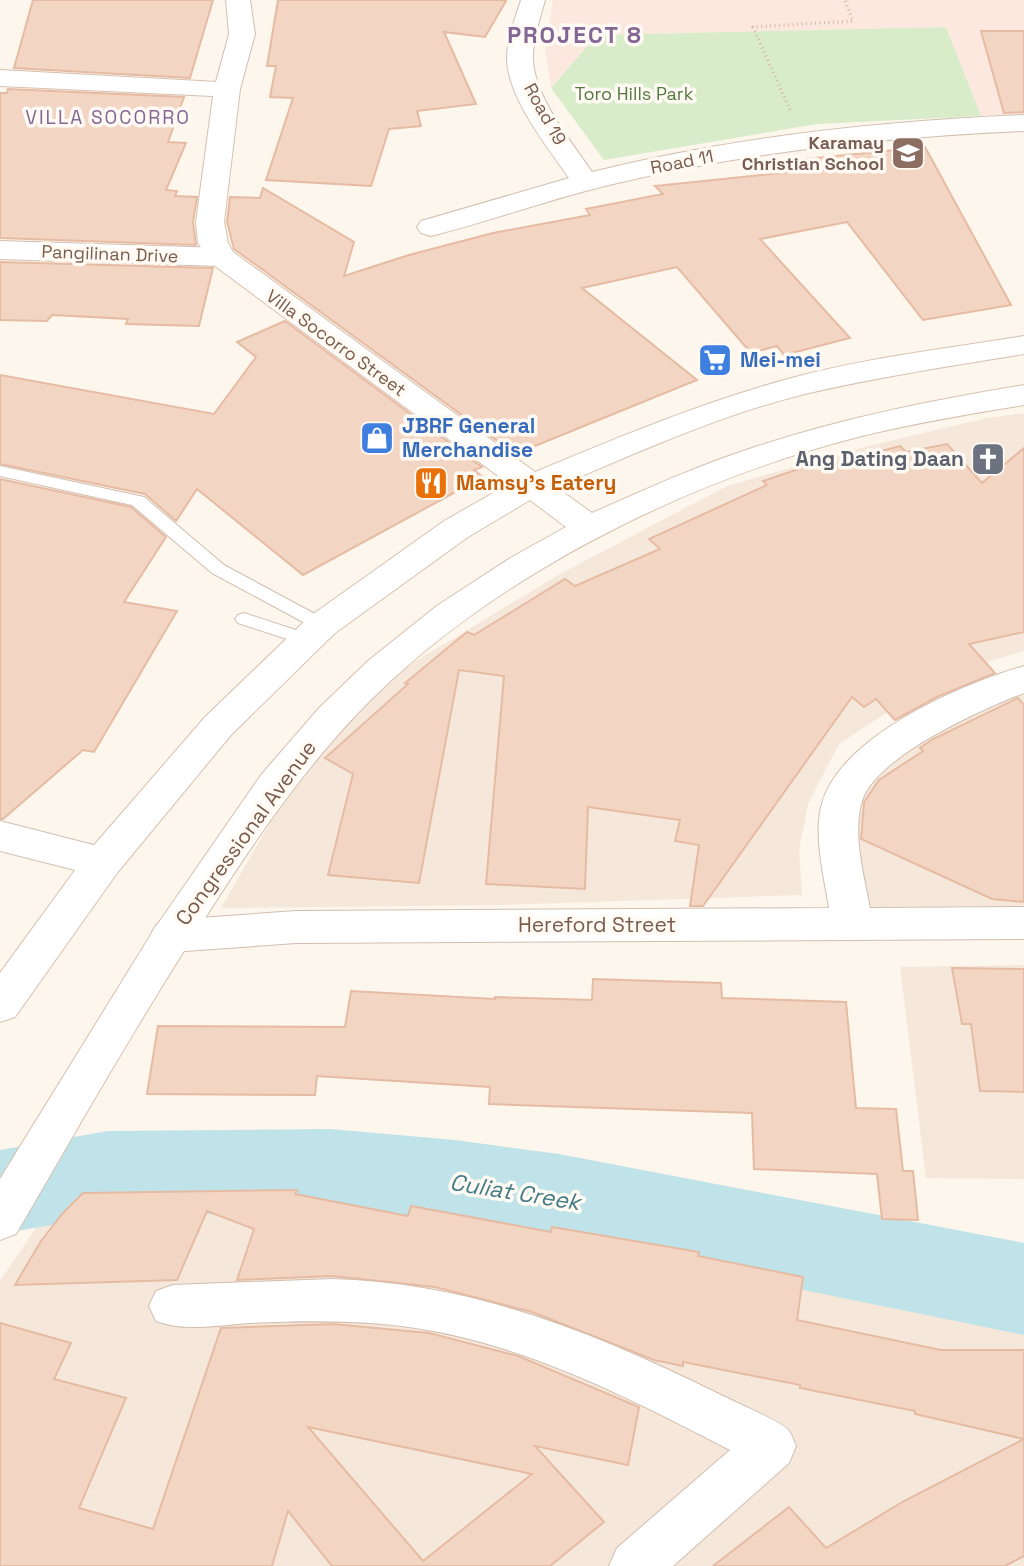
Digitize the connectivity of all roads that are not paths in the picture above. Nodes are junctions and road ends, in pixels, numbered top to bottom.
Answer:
1 (238, 0) edge
2 (533, 0) edge
3 (0, 78) edge
4 (227, 89) junction
5 (1024, 123) edge
6 (586, 184) junction
7 (430, 227) dead end
8 (0, 250) edge
9 (221, 257) junction
10 (1024, 345) edge
11 (1024, 396) edge
12 (0, 471) edge
13 (532, 485) junction
14 (590, 528) junction
15 (244, 619) dead end
16 (315, 632) junction
17 (1024, 679) edge
18 (0, 836) edge
19 (103, 862) junction
20 (1024, 923) edge
21 (852, 924) junction
22 (171, 936) junction
23 (0, 1005) edge
24 (0, 1220) edge
25 (173, 1306) dead end
26 (635, 1566) edge

1 - 4 street
2 - 6 street, Road 19
3 - 4 street
4 - 9 street
5 - 6 street, Road 11
6 - 7 street, Road 11
8 - 9 street, Pangilinan Drive
9 - 13 street, Villa Socorro Street
10 - 13 street
11 - 14 street, Congressional Avenue
12 - 16 lane
13 - 14 street, Villa Socorro Street
13 - 16 street
14 - 22 street, Congressional Avenue
15 - 16 lane
16 - 19 street
17 - 21 street
18 - 19 street
19 - 23 street
20 - 21 street, Hereford Street
21 - 22 street, Hereford Street
22 - 24 street, Congressional Avenue
25 - 26 street

